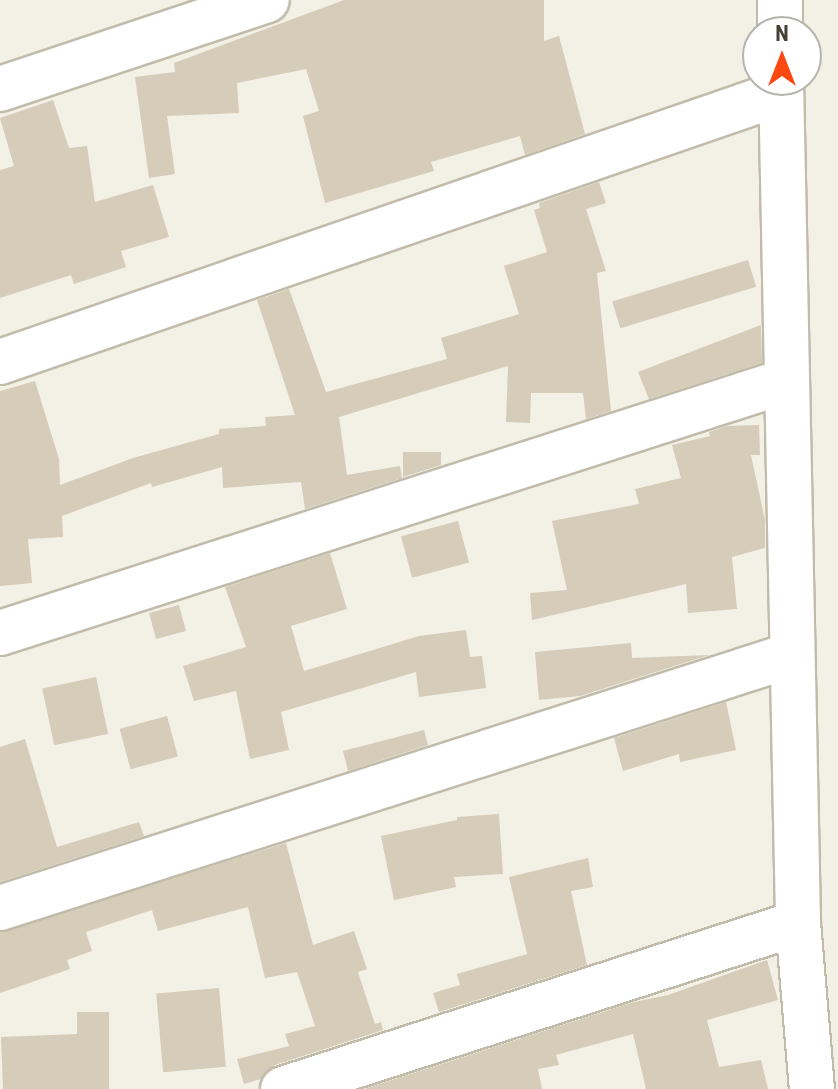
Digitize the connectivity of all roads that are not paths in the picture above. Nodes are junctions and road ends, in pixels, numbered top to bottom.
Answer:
1 (267, 0) edge
2 (0, 89) edge
3 (753, 96) edge
4 (781, 96) edge
5 (0, 362) edge
6 (786, 381) junction
7 (0, 633) edge
8 (792, 655) junction
9 (0, 908) edge
10 (798, 923) junction
11 (283, 1089) edge
12 (812, 1089) edge

1 - 2 street
3 - 5 street
4 - 6 street
6 - 7 street
6 - 8 street
8 - 9 street
8 - 10 street
10 - 11 street
10 - 12 street

